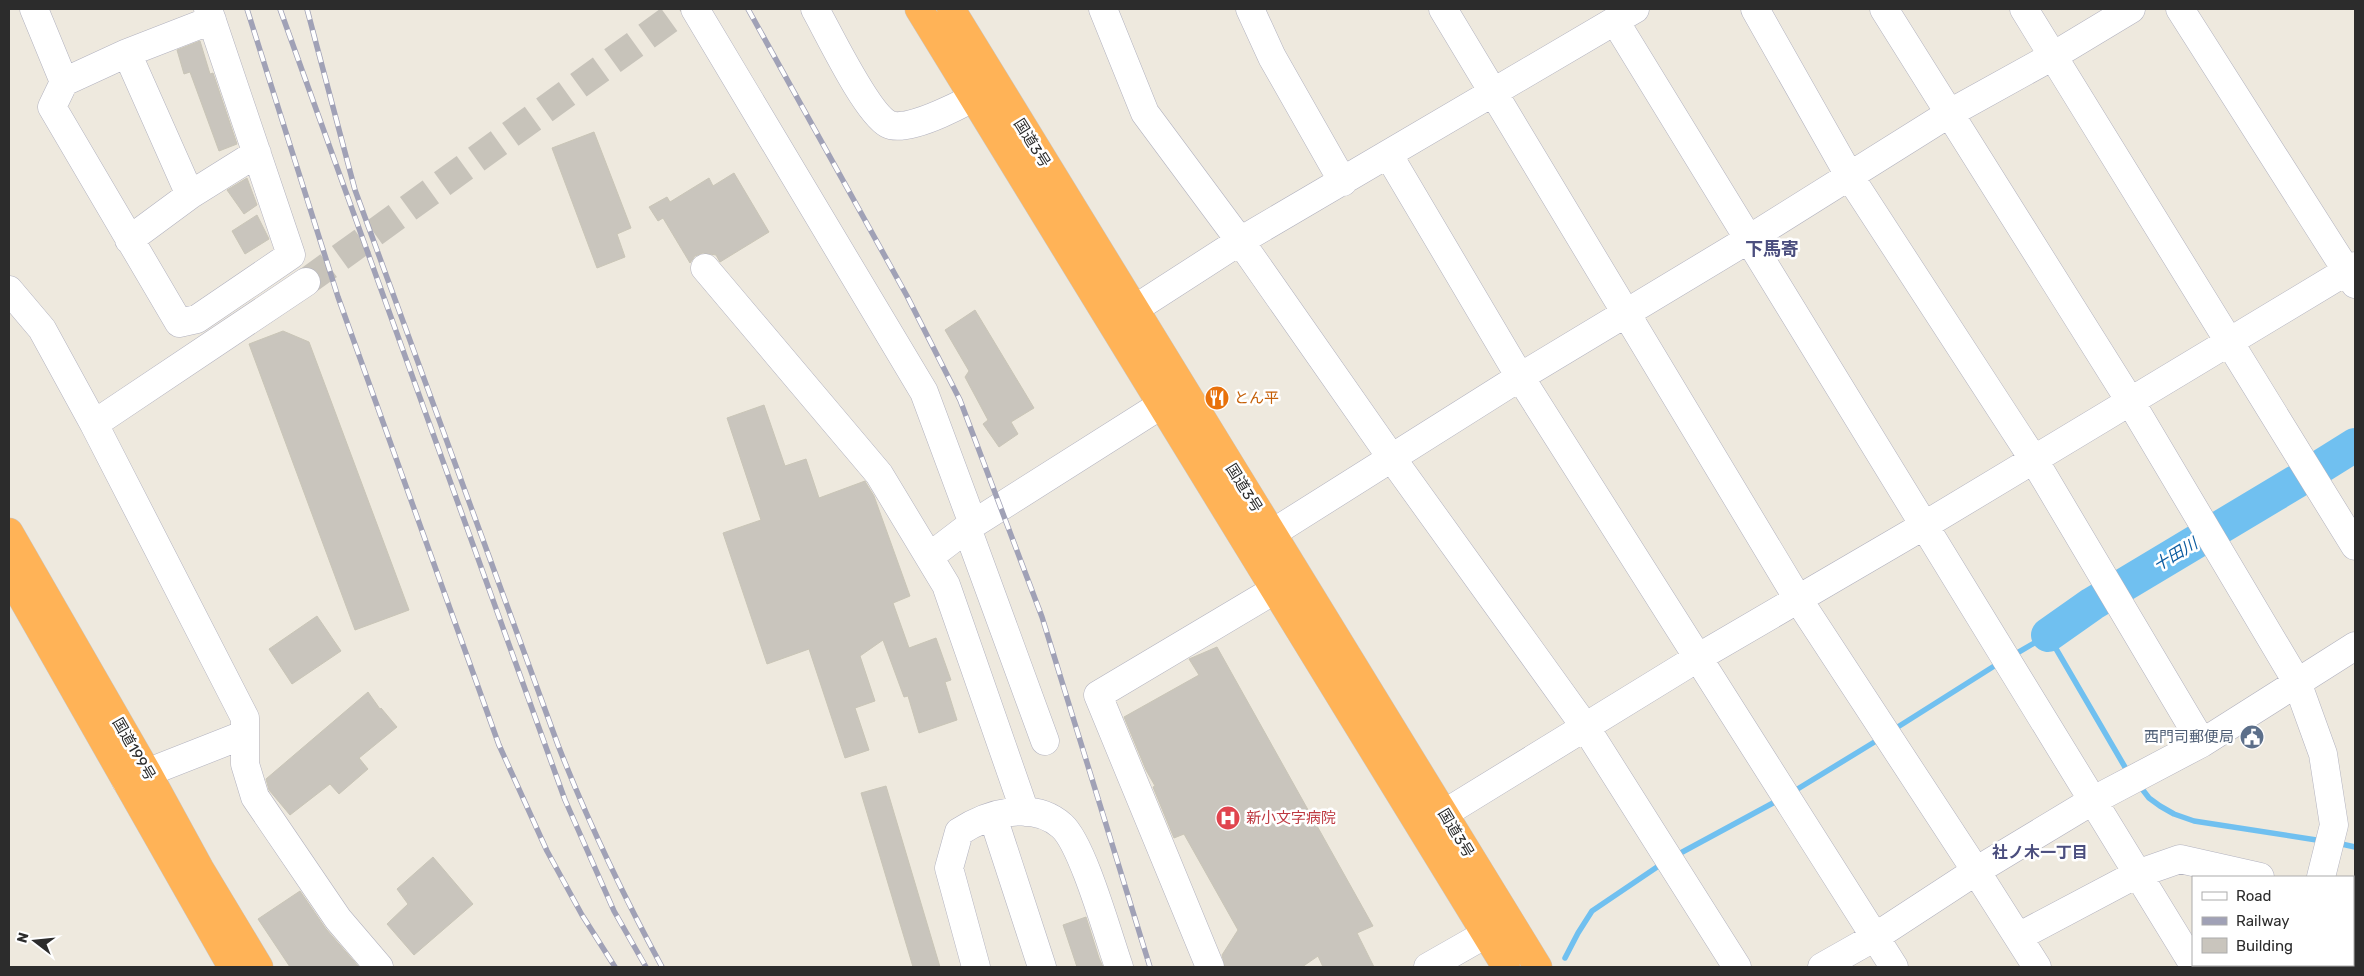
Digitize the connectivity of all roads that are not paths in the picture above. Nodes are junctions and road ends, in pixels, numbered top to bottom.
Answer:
1 (34, 9) edge
2 (695, 9) edge
3 (815, 9) edge
4 (920, 9) edge
5 (1103, 9) edge
6 (1250, 9) edge
7 (1443, 9) edge
8 (1755, 9) edge
9 (1884, 9) edge
10 (2024, 9) edge
11 (2131, 9) edge
12 (2180, 9) edge
13 (955, 10) edge
14 (210, 15) edge
15 (1625, 15) edge
16 (127, 53) junction
17 (2053, 56) junction
18 (64, 82) junction
19 (996, 84) junction
20 (1491, 92) junction
21 (974, 99) junction
22 (1950, 113) junction
23 (257, 153) junction
24 (1388, 154) junction
25 (1850, 177) junction
26 (1343, 182) junction
27 (190, 195) junction
28 (1749, 239) junction
29 (129, 240) junction
30 (1240, 241) junction
31 (705, 268) dead end
32 (2353, 274) edge
33 (306, 282) tunnel mouth
34 (9, 290) edge
35 (1134, 309) junction
36 (1626, 313) junction
37 (1111, 323) junction
38 (2230, 342) junction
39 (1520, 377) junction
40 (2130, 401) junction
41 (1161, 405) junction
42 (94, 424) junction
43 (1391, 457) junction
44 (2034, 460) junction
45 (1925, 525) junction
46 (970, 526) junction
47 (9, 532) edge
48 (1272, 533) junction
49 (2355, 546) edge
50 (1250, 548) junction
51 (929, 557) junction
52 (9, 575) edge
53 (1276, 590) junction
54 (1798, 599) junction
55 (2355, 646) edge
56 (1699, 657) junction
57 (2297, 682) junction
58 (1586, 728) junction
59 (243, 735) junction
60 (1045, 741) dead end
61 (2202, 743) junction
62 (136, 776) junction
63 (2092, 802) junction
64 (1025, 812) junction
65 (1445, 814) junction
66 (993, 817) junction
67 (1421, 828) junction
68 (1976, 871) junction
69 (2137, 874) junction
70 (2255, 876) edge
71 (2321, 876) edge
72 (1509, 921) junction
73 (1486, 933) junction
74 (1875, 937) junction
75 (2018, 937) junction
76 (2192, 962) edge
77 (232, 967) edge
78 (259, 967) edge
79 (379, 967) edge
80 (976, 967) edge
81 (1042, 967) edge
82 (1119, 967) edge
83 (1210, 967) edge
84 (1428, 967) edge
85 (1506, 967) edge
86 (1538, 967) edge
87 (1737, 967) edge
88 (1822, 967) edge
89 (1894, 967) edge
90 (2037, 967) edge

1 - 18 street
2 - 46 street
3 - 21 street
4 - 21 highway, 国道3号
5 - 30 street
6 - 26 street
7 - 20 street
8 - 25 street
9 - 22 street
10 - 17 street
11 - 17 street
12 - 32 street
13 - 19 highway, 国道3号
14 - 16 street
14 - 23 street
15 - 20 street
15 - 28 street
16 - 18 street
16 - 27 street
17 - 22 street
17 - 38 street
18 - 29 street
19 - 21 street
19 - 35 highway, 国道3号
20 - 24 street
20 - 36 street
21 - 37 highway, 国道3号
22 - 25 street
22 - 40 street
23 - 27 street
23 - 29 street
24 - 26 street
24 - 39 street
25 - 28 street
25 - 44 street
26 - 30 street
27 - 29 street
28 - 36 street
28 - 45 street
30 - 35 street
30 - 43 street
31 - 51 street
32 - 38 street
33 - 42 street
34 - 42 street
35 - 37 street
35 - 48 highway, 国道3号
36 - 39 street
36 - 54 street
37 - 41 highway, 国道3号
38 - 40 street
38 - 49 street
39 - 43 street
39 - 56 street
40 - 44 street
40 - 57 street
41 - 46 street
41 - 50 highway, 国道3号
42 - 59 street
43 - 48 street
43 - 58 street
44 - 45 street
44 - 61 street
45 - 54 street
45 - 63 street
46 - 51 street
46 - 60 street
47 - 62 highway, 国道199号
48 - 50 street
48 - 65 highway, 国道3号
50 - 53 highway, 国道3号
51 - 64 street
52 - 62 highway, 国道199号
53 - 67 highway, 国道3号
53 - 83 street
54 - 56 street
54 - 68 street
55 - 57 street
56 - 58 street
56 - 74 street
57 - 61 street
57 - 71 street
58 - 65 street
58 - 87 street
59 - 62 street
59 - 79 street
61 - 63 street
62 - 77 highway, 国道199号
62 - 78 highway, 国道199号
63 - 68 street
63 - 69 street
64 - 66 street
64 - 82 street
65 - 67 street
65 - 72 highway, 国道3号
66 - 80 street
66 - 81 street
67 - 73 highway, 国道3号
68 - 74 street
68 - 75 street
69 - 70 street
69 - 75 street
69 - 76 street
72 - 73 street
72 - 86 highway, 国道3号
73 - 84 street
73 - 85 highway, 国道3号
74 - 88 street
74 - 89 street
75 - 90 street

